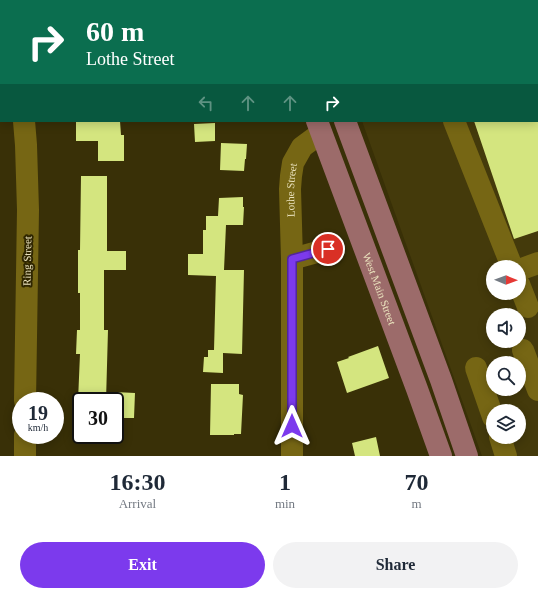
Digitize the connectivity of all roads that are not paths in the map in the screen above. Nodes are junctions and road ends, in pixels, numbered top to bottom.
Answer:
1 (24, 122) edge
2 (345, 122) edge
3 (454, 122) edge
4 (319, 127) edge
5 (328, 249) dead end
6 (292, 259) junction
7 (509, 260) edge
8 (538, 263) edge
9 (526, 267) edge
10 (525, 300) edge
11 (528, 307) dead end
12 (523, 350) dead end
13 (476, 368) dead end
14 (538, 390) edge
15 (25, 392) edge
16 (488, 404) edge
17 (25, 444) edge
18 (502, 444) edge
19 (25, 456) edge
20 (292, 456) edge
21 (440, 456) edge
22 (467, 456) edge
23 (506, 456) edge

1 - 15 street, Ring Street
2 - 22 main road
3 - 7 street
4 - 6 street, Lothe Street
4 - 21 main road, West Main Street
5 - 6 street
6 - 20 street, Lothe Street
8 - 9 street
10 - 11 street
12 - 14 street
13 - 16 street
17 - 19 street
18 - 23 street

